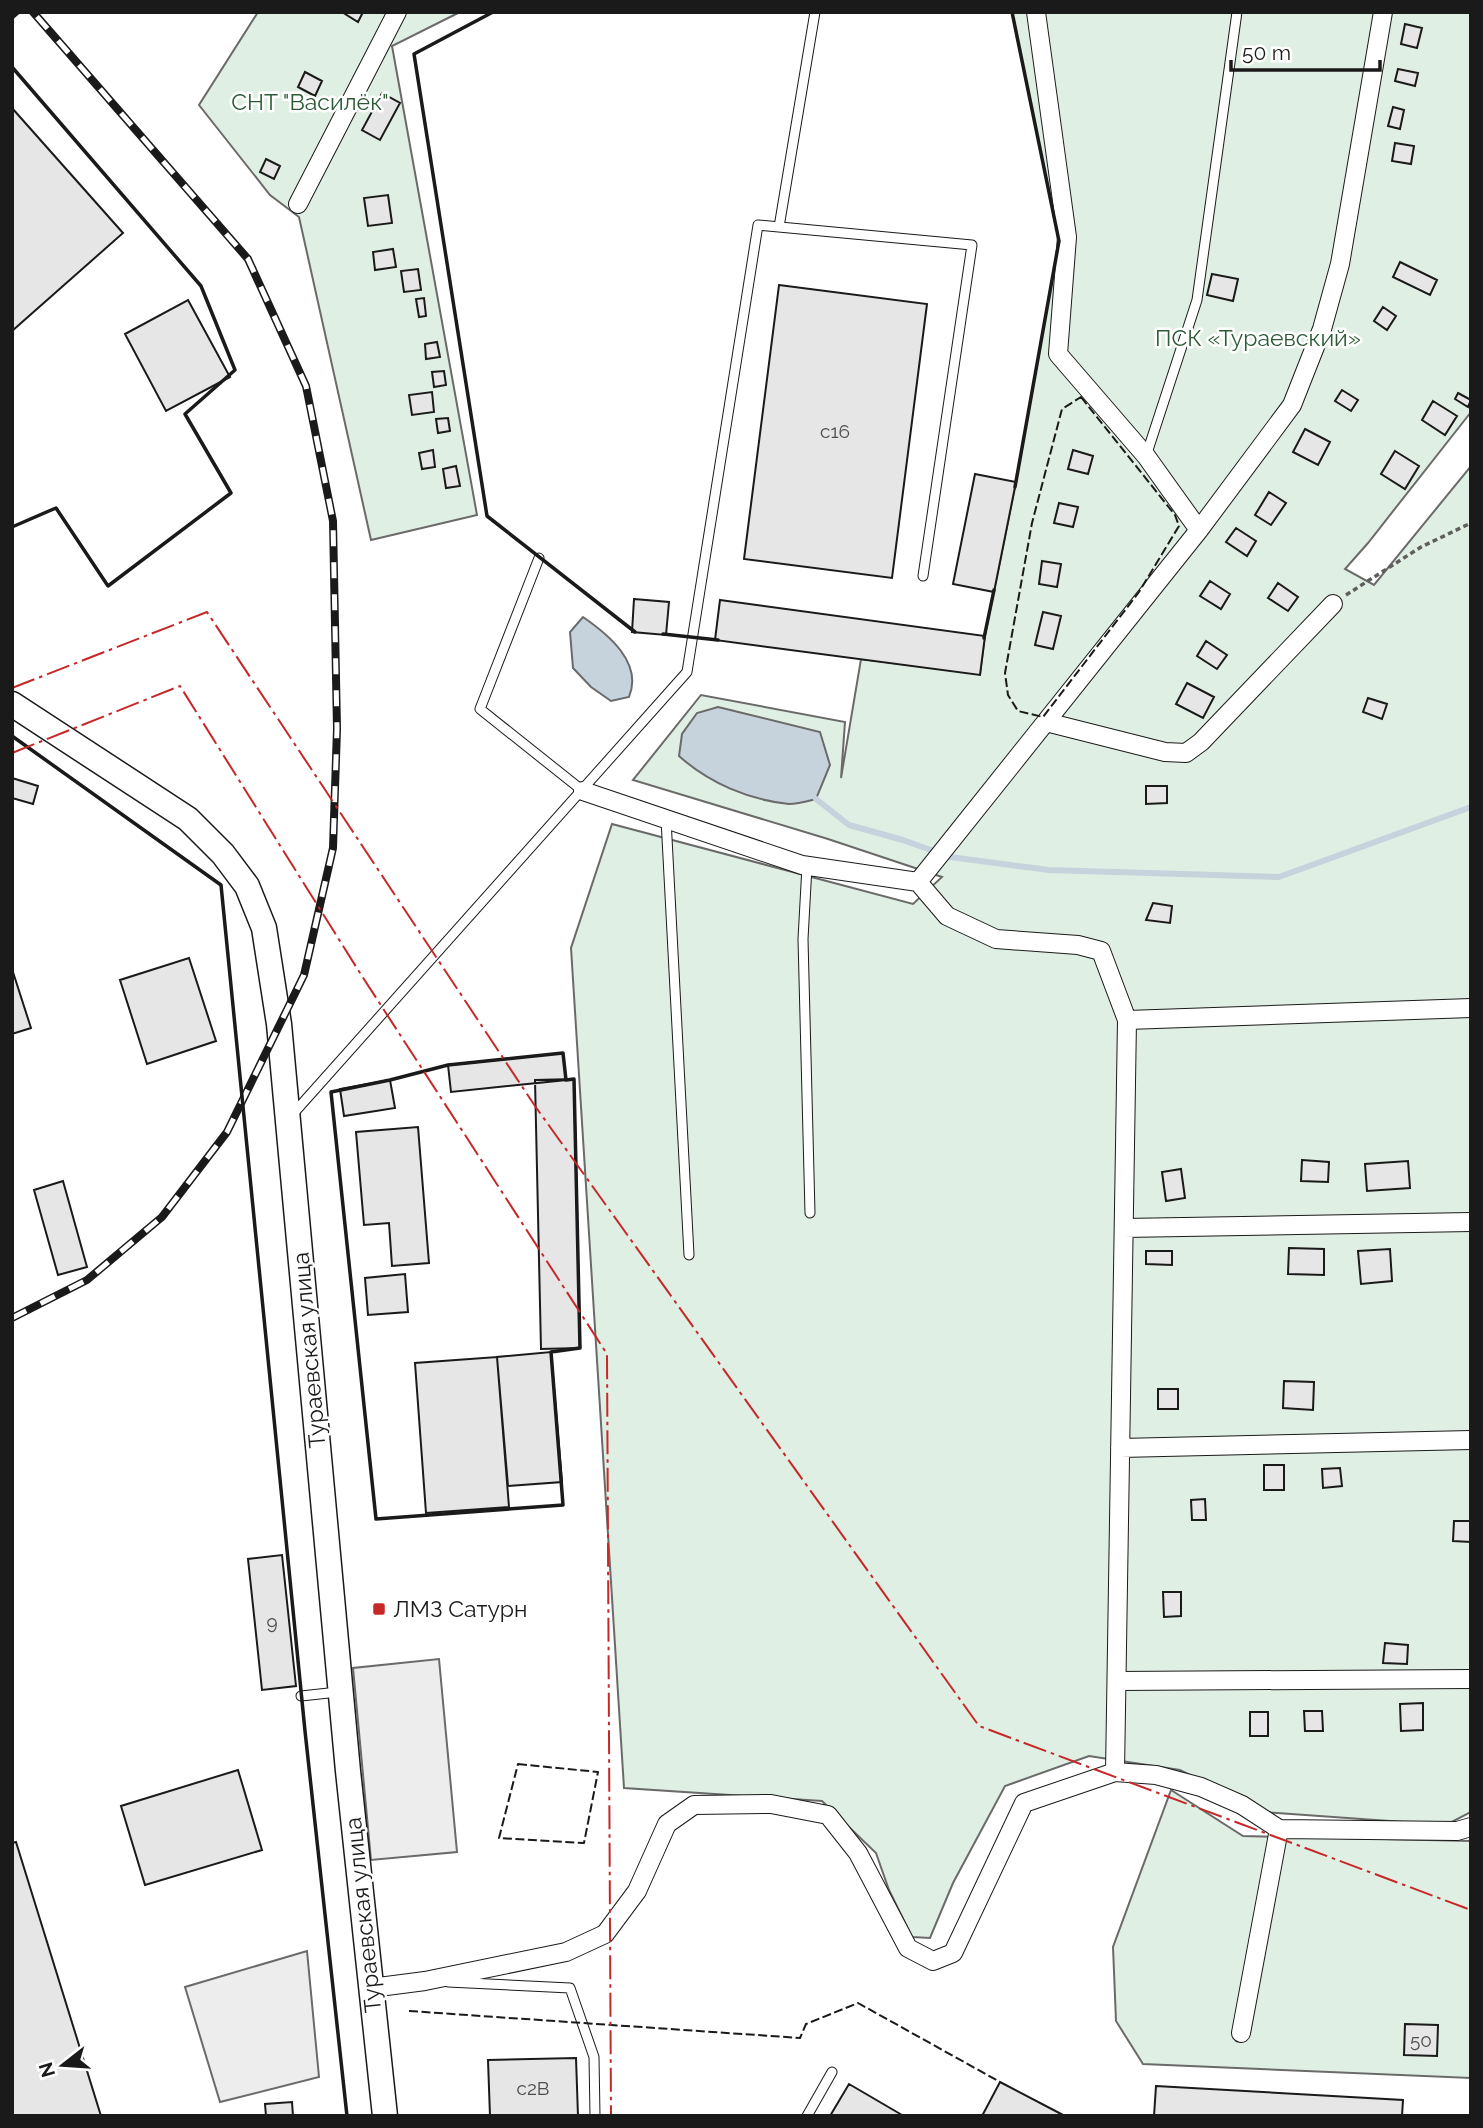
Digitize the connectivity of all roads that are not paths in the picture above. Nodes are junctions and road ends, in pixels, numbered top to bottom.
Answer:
1 (397, 12) edge
2 (816, 12) edge
3 (1036, 12) edge
4 (1237, 12) edge
5 (1383, 12) edge
6 (298, 204) dead end
7 (779, 227) junction
8 (1146, 456) junction
9 (1199, 530) junction
10 (539, 558) dead end
11 (923, 576) dead end
12 (1333, 604) road end
13 (12, 704) edge
14 (1046, 722) junction
15 (583, 791) junction
16 (666, 819) junction
17 (807, 866) junction
18 (918, 882) junction
19 (1471, 1008) edge
20 (1127, 1020) junction
21 (289, 1119) junction
22 (810, 1213) dead end
23 (1471, 1223) edge
24 (1124, 1227) junction
25 (689, 1255) dead end
26 (1471, 1440) edge
27 (1120, 1448) junction
28 (1471, 1679) edge
29 (1117, 1681) junction
30 (341, 1692) junction
31 (301, 1696) dead end
32 (1115, 1772) junction
33 (1471, 1828) edge
34 (1279, 1829) junction
35 (425, 1981) junction
36 (370, 1988) junction
37 (1241, 2034) dead end
38 (832, 2072) dead end
39 (385, 2116) edge
40 (595, 2116) edge
41 (807, 2116) edge

1 - 6 street
2 - 7 lane
3 - 8 street
4 - 8 lane
5 - 9 street
7 - 11 lane
7 - 15 lane
8 - 9 street
9 - 14 street
10 - 15 lane
12 - 14 street
13 - 21 main road, Тураевская улица
14 - 18 street
15 - 16 street
15 - 21 lane
16 - 17 street
16 - 25 lane
17 - 18 street
17 - 22 lane
18 - 20 street
19 - 20 street
20 - 24 street
21 - 30 main road, Тураевская улица
23 - 24 street
24 - 27 street
26 - 27 street
27 - 29 street
28 - 29 street
29 - 32 street
30 - 31 lane
30 - 36 main road, Тураевская улица
32 - 34 street
32 - 35 street
33 - 34 street
34 - 37 street
35 - 36 street
35 - 40 lane
36 - 39 main road, Тураевская улица
38 - 41 lane

